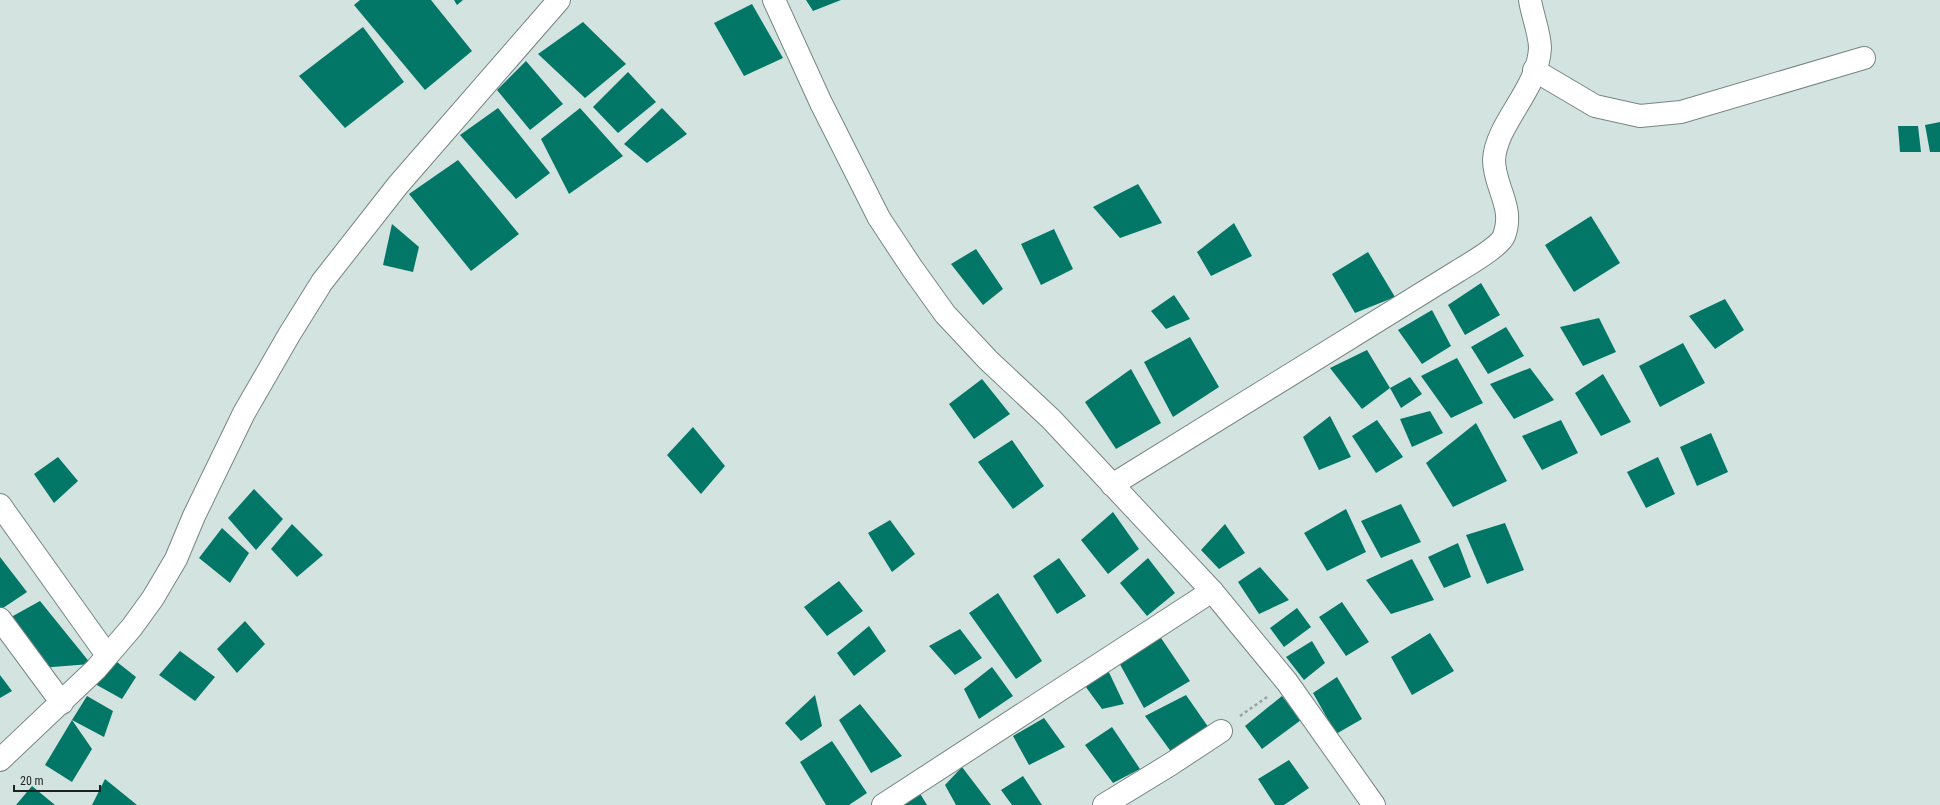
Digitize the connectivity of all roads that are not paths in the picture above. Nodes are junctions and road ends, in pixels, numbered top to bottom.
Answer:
1 (559, 0) edge
2 (774, 0) edge
3 (1530, 0) edge
4 (1864, 58) dead end
5 (1534, 70) junction
6 (1112, 485) junction
7 (0, 505) edge
8 (1212, 591) junction
9 (0, 619) edge
10 (107, 655) junction
11 (62, 703) junction
12 (1220, 731) road end
13 (0, 760) edge
14 (883, 805) edge
15 (1104, 805) edge
16 (1374, 805) edge

1 - 10 street
2 - 6 street
3 - 5 street
4 - 5 street
5 - 6 street
6 - 8 street
7 - 10 street
8 - 14 street
8 - 16 street
9 - 11 street
10 - 11 street
11 - 13 street
12 - 15 street

